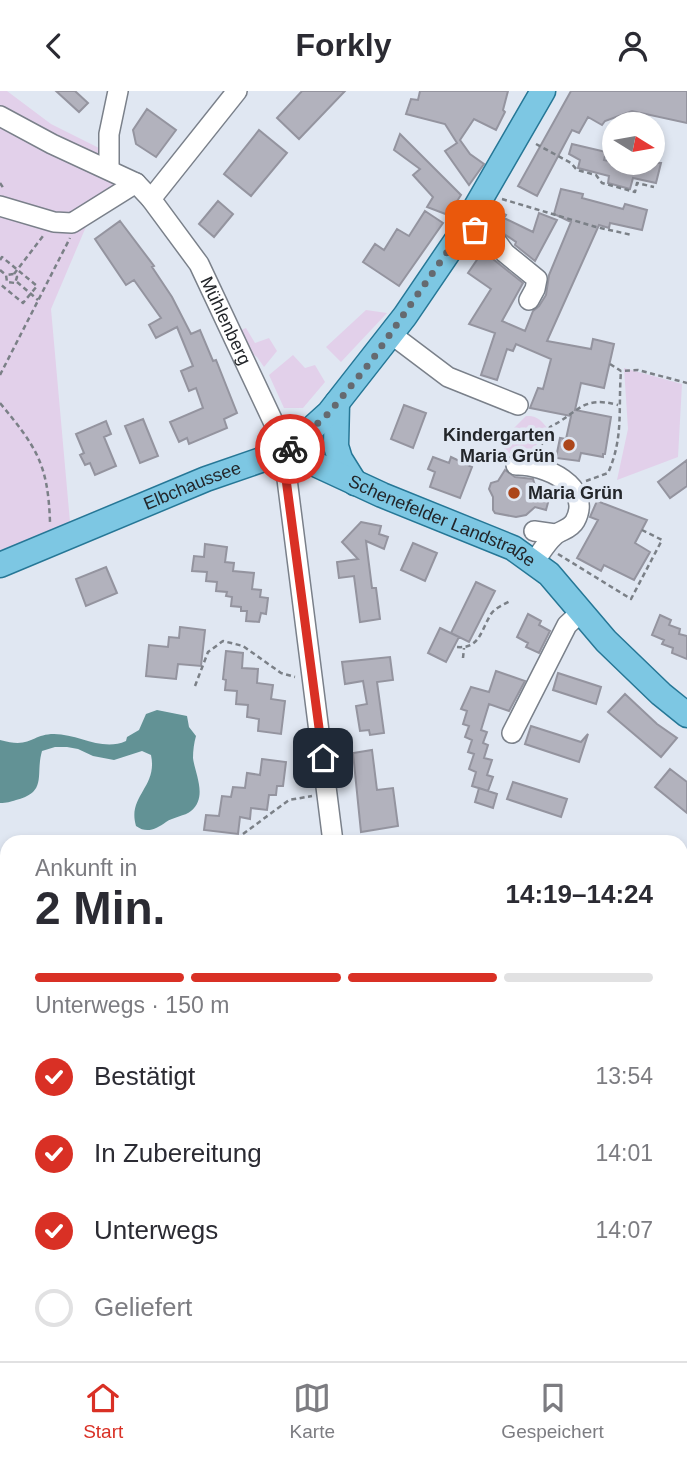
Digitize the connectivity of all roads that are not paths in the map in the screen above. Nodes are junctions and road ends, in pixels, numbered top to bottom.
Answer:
1 (118, 91) edge
2 (237, 91) edge
3 (542, 92) edge
4 (0, 116) edge
5 (109, 169) junction
6 (136, 183) junction
7 (151, 199) junction
8 (0, 206) edge
9 (466, 225) junction
10 (529, 300) dead end
11 (391, 334) junction
12 (337, 403) junction
13 (519, 405) dead end
14 (287, 451) junction
15 (523, 465) road end
16 (355, 483) junction
17 (534, 531) dead end
18 (547, 549) junction
19 (0, 565) edge
20 (581, 612) junction
21 (687, 715) edge
22 (512, 733) dead end
23 (332, 835) edge

1 - 5 street
2 - 7 street
3 - 9 main road, Elbchaussee
4 - 5 street
5 - 6 street, Mühlenberg
6 - 7 street, Mühlenberg
6 - 8 street
7 - 14 street, Mühlenberg
9 - 10 street
9 - 11 main road, Elbchaussee
11 - 12 main road, Elbchaussee
11 - 13 street
12 - 14 main road, Elbchaussee
12 - 16 main road
14 - 16 main road, Schenefelder Landstraße
14 - 19 main road, Elbchaussee
14 - 23 street
15 - 18 street
16 - 18 main road, Schenefelder Landstraße
17 - 18 street
18 - 20 main road, Schenefelder Landstraße
20 - 21 main road, Schenefelder Landstraße
20 - 22 street

